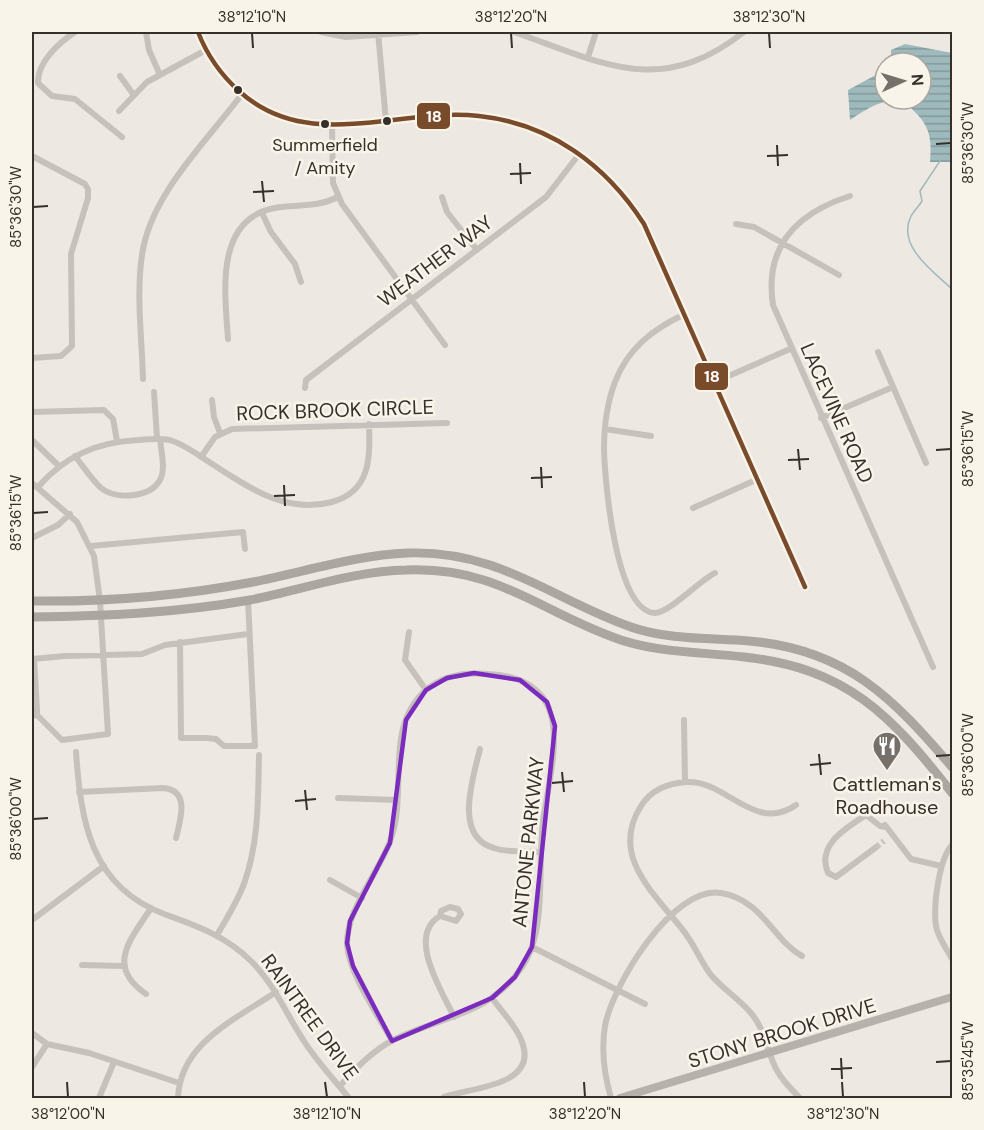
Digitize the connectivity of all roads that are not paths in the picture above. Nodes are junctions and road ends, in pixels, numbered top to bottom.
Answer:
1 (75, 32) edge
2 (146, 32) edge
3 (198, 32) edge
4 (321, 32) edge
5 (417, 32) edge
6 (514, 32) edge
7 (596, 32) edge
8 (744, 32) edge
9 (378, 33) edge
10 (206, 50) junction
11 (588, 57) junction
12 (160, 75) junction
13 (35, 76) edge
14 (120, 76) dead end
15 (133, 94) junction
16 (242, 94) junction
17 (119, 111) dead end
18 (386, 121) junction
19 (332, 126) junction
20 (122, 137) dead end
21 (580, 153) junction
22 (32, 156) edge
23 (850, 196) dead end
24 (338, 197) junction
25 (442, 197) dead end
26 (262, 213) junction
27 (736, 224) dead end
28 (783, 243) junction
29 (477, 250) junction
30 (839, 275) dead end
31 (301, 282) dead end
32 (413, 298) junction
33 (685, 314) junction
34 (228, 339) dead end
35 (445, 345) dead end
36 (790, 349) junction
37 (878, 352) dead end
38 (32, 358) edge
39 (143, 379) dead end
40 (715, 381) junction
41 (893, 387) junction
42 (305, 388) dead end
43 (154, 392) dead end
44 (212, 400) dead end
45 (32, 412) edge
46 (821, 418) junction
47 (447, 423) dead end
48 (369, 424) junction
49 (605, 429) junction
50 (219, 434) junction
51 (651, 436) dead end
52 (158, 439) junction
53 (32, 440) edge
54 (117, 441) junction
55 (75, 456) junction
56 (201, 457) junction
57 (926, 463) dead end
58 (59, 466) junction
59 (758, 479) junction
60 (32, 483) edge
61 (38, 487) junction
62 (693, 508) dead end
63 (70, 514) junction
64 (32, 538) edge
65 (91, 546) junction
66 (245, 549) dead end
67 (715, 573) dead end
68 (805, 588) dead end
69 (248, 600) junction
70 (32, 601) edge
71 (100, 601) junction
72 (100, 616) junction
73 (32, 617) edge
74 (410, 632) dead end
75 (248, 634) junction
76 (180, 642) junction
77 (102, 654) junction
78 (33, 659) edge
79 (933, 668) dead end
80 (426, 690) junction
81 (34, 716) edge
82 (684, 720) dead end
83 (480, 749) dead end
84 (76, 752) dead end
85 (259, 755) dead end
86 (952, 767) edge
87 (685, 782) junction
88 (79, 792) junction
89 (952, 793) edge
90 (338, 798) dead end
91 (397, 800) junction
92 (796, 805) dead end
93 (892, 836) junction
94 (176, 838) dead end
95 (884, 841) tunnel mouth
96 (952, 845) edge
97 (875, 848) tunnel mouth
98 (540, 852) junction
99 (104, 866) junction
100 (942, 866) junction
101 (330, 880) dead end
102 (362, 898) junction
103 (151, 908) junction
104 (440, 916) dead end
105 (672, 916) junction
106 (32, 920) edge
107 (217, 935) junction
108 (532, 947) junction
109 (802, 956) dead end
110 (952, 959) edge
111 (82, 965) dead end
112 (125, 966) junction
113 (617, 990) junction
114 (276, 992) junction
115 (146, 994) dead end
116 (952, 997) edge
117 (492, 998) junction
118 (645, 1004) dead end
119 (454, 1017) junction
120 (32, 1033) edge
121 (392, 1041) junction
122 (47, 1044) junction
123 (770, 1053) junction
124 (114, 1062) junction
125 (32, 1067) edge
126 (179, 1083) junction
127 (340, 1086) junction
128 (444, 1096) dead end
129 (99, 1098) edge
130 (178, 1098) edge
131 (349, 1098) edge
132 (611, 1098) edge
133 (620, 1098) edge
134 (800, 1098) edge

1 - 13 street
2 - 12 street
3 - 10 street
4 - 9 street
5 - 9 street
6 - 11 street
7 - 11 street
8 - 11 street
9 - 18 street
10 - 12 street
10 - 16 street
12 - 15 street
13 - 20 street
14 - 15 street
15 - 17 street
16 - 19 street
16 - 39 street
18 - 19 street
18 - 21 street
19 - 24 street
21 - 29 street, WEATHER WAY
21 - 33 street
22 - 38 street
23 - 28 street, LACEVINE ROAD
24 - 26 street
24 - 32 street
25 - 29 street
26 - 31 street
26 - 34 street
27 - 28 street
28 - 30 street
28 - 36 street, LACEVINE ROAD
29 - 32 street, WEATHER WAY
32 - 35 street
32 - 42 street, WEATHER WAY
33 - 40 street
33 - 49 street
36 - 40 street
36 - 46 street, LACEVINE ROAD
37 - 41 street
40 - 59 street
41 - 46 street
41 - 57 street
43 - 52 street
44 - 50 street
45 - 54 street
46 - 79 street, LACEVINE ROAD
47 - 48 street, ROCK BROOK CIRCLE
48 - 50 street, ROCK BROOK CIRCLE
48 - 56 street
49 - 51 street
49 - 67 street
50 - 56 street, ROCK BROOK CIRCLE
52 - 54 street
52 - 55 street
52 - 56 street
53 - 58 street
54 - 55 street
55 - 58 street
58 - 61 street
59 - 62 street
59 - 68 street
60 - 61 street
61 - 63 street
63 - 64 street
63 - 65 street
65 - 66 street
65 - 71 street
69 - 72 main road
69 - 75 street
69 - 89 main road
70 - 71 main road
71 - 72 street
71 - 86 main road
72 - 73 main road
72 - 77 street
74 - 80 street
75 - 76 street
75 - 76 street
76 - 77 street
77 - 78 street
77 - 81 street
78 - 81 street
80 - 91 street
80 - 98 street, ANTONE PARKWAY
82 - 87 street
83 - 98 street
84 - 88 street, RAINTREE DRIVE
85 - 107 street
87 - 92 street
87 - 105 street
88 - 94 street
88 - 99 street, RAINTREE DRIVE
90 - 91 street
91 - 102 street
93 - 95 street
93 - 97 street
93 - 100 street
96 - 100 street
98 - 108 street, ANTONE PARKWAY
99 - 103 street, RAINTREE DRIVE
99 - 106 street
100 - 110 street
101 - 102 street
102 - 121 street
103 - 107 street, RAINTREE DRIVE
103 - 112 street
104 - 119 street
105 - 109 street
105 - 113 street
105 - 123 street
107 - 114 street, RAINTREE DRIVE
108 - 113 street
108 - 117 street, ANTONE PARKWAY
111 - 112 street
112 - 115 street
113 - 118 street
113 - 132 street
114 - 126 street
114 - 127 street, RAINTREE DRIVE
116 - 123 street, STONY BROOK DRIVE
117 - 119 street, ANTONE PARKWAY
117 - 128 street
119 - 121 street, ANTONE PARKWAY
120 - 122 street
121 - 127 street, ANTONE PARKWAY
122 - 124 street
122 - 125 street
123 - 133 street, STONY BROOK DRIVE
123 - 134 street
124 - 126 street
124 - 129 street
126 - 130 street
127 - 131 street, RAINTREE DRIVE

